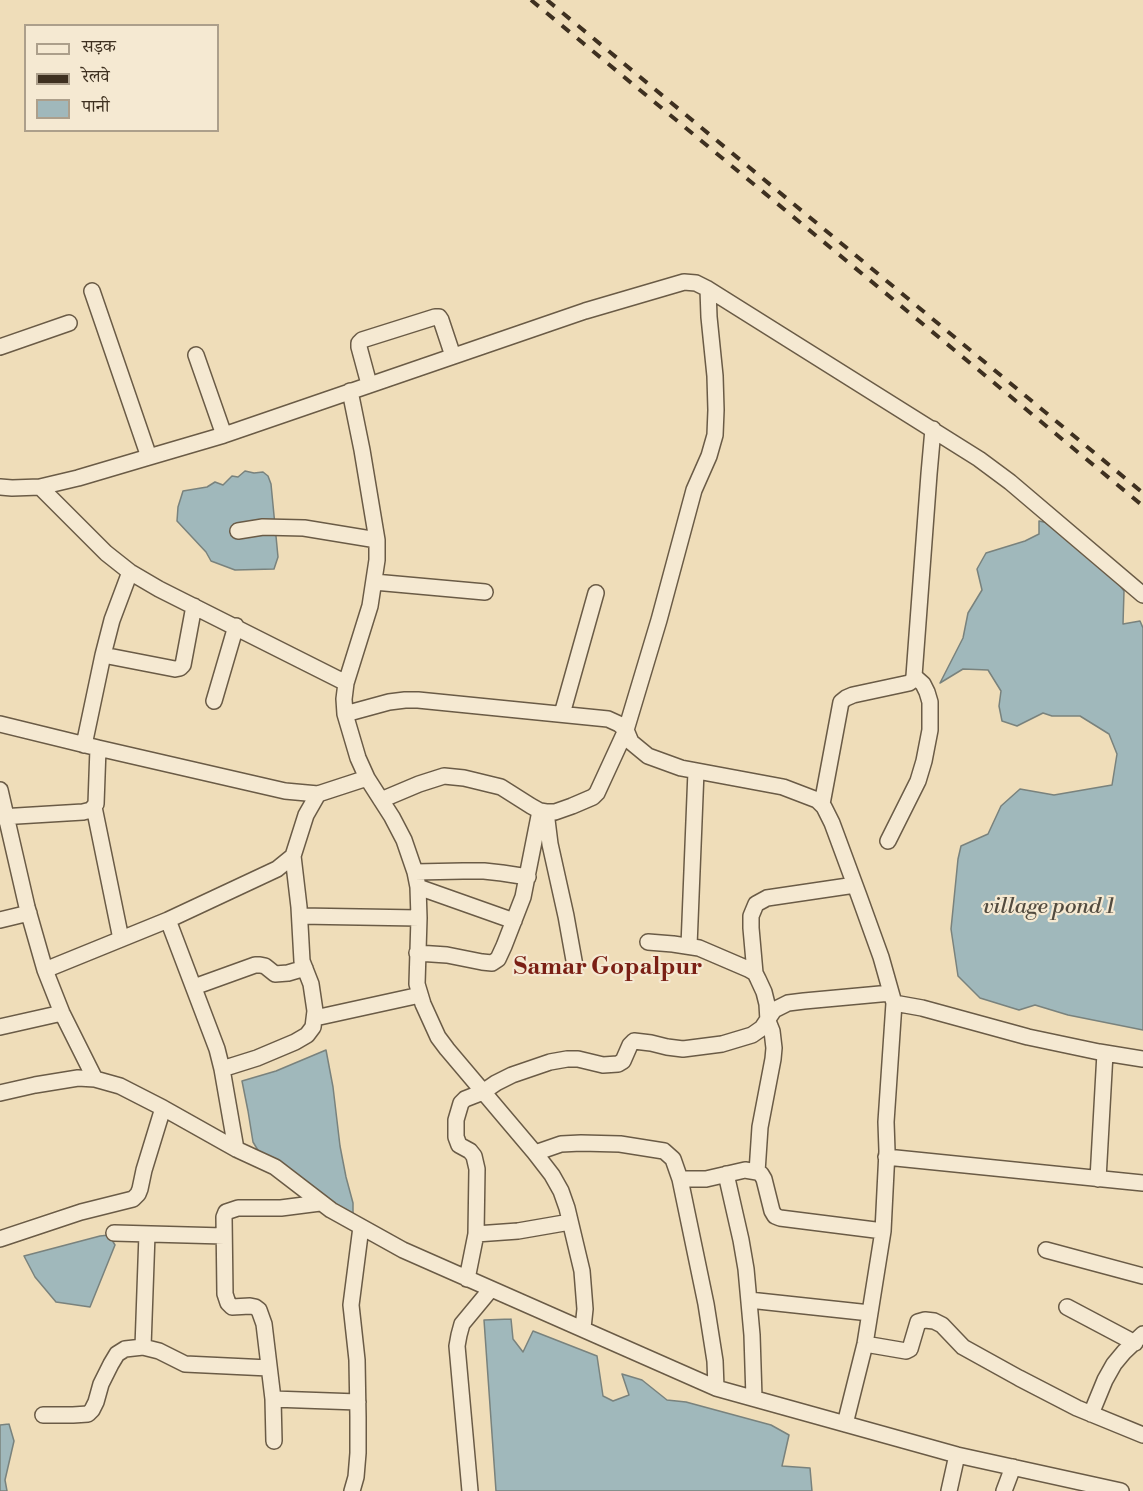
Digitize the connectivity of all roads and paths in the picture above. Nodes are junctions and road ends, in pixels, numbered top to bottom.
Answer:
1 (708, 289) junction
2 (92, 291) dead end
3 (69, 323) dead end
4 (0, 347) edge
5 (196, 355) dead end
6 (453, 356) junction
7 (369, 384) junction
8 (350, 391) junction
9 (933, 429) junction
10 (224, 435) junction
11 (148, 458) junction
12 (0, 487) edge
13 (40, 487) junction
14 (238, 531) dead end
15 (378, 540) junction
16 (130, 572) junction
17 (374, 582) junction
18 (485, 592) dead end
19 (596, 593) dead end
20 (1143, 595) edge
21 (194, 606) junction
22 (236, 626) junction
23 (103, 655) junction
24 (914, 676) junction
25 (346, 683) junction
26 (214, 701) dead end
27 (345, 714) junction
28 (562, 714) junction
29 (0, 724) edge
30 (626, 730) junction
31 (91, 747) junction
32 (696, 771) junction
33 (367, 778) junction
34 (0, 790) edge
35 (318, 795) junction
36 (381, 800) junction
37 (822, 804) junction
38 (94, 807) junction
39 (543, 812) junction
40 (3, 817) edge
41 (888, 841) dead end
42 (293, 856) junction
43 (528, 877) junction
44 (417, 880) junction
45 (855, 885) junction
46 (29, 913) junction
47 (300, 916) junction
48 (418, 918) junction
49 (0, 920) edge
50 (168, 920) junction
51 (514, 921) junction
52 (121, 939) junction
53 (648, 942) dead end
54 (689, 946) junction
55 (417, 954) junction
56 (575, 966) dead end
57 (305, 968) junction
58 (45, 970) junction
59 (755, 974) junction
60 (194, 987) junction
61 (420, 995) junction
62 (893, 998) junction
63 (62, 1013) junction
64 (315, 1018) junction
65 (768, 1021) junction
66 (0, 1027) edge
67 (1105, 1053) junction
68 (1143, 1059) edge
69 (222, 1069) junction
70 (95, 1079) junction
71 (483, 1092) junction
72 (0, 1093) edge
73 (163, 1108) junction
74 (236, 1149) junction
75 (535, 1153) junction
76 (886, 1157) junction
77 (757, 1172) junction
78 (726, 1174) junction
79 (680, 1179) junction
80 (1098, 1179) junction
81 (1143, 1183) edge
82 (320, 1203) junction
83 (570, 1222) junction
84 (361, 1227) junction
85 (883, 1231) junction
86 (114, 1233) dead end
87 (147, 1234) junction
88 (476, 1234) junction
89 (224, 1236) junction
90 (0, 1239) edge
91 (1046, 1250) dead end
92 (1143, 1276) edge
93 (467, 1279) junction
94 (491, 1289) junction
95 (749, 1300) junction
96 (1067, 1307) dead end
97 (870, 1312) junction
98 (582, 1328) junction
99 (1139, 1339) edge
100 (865, 1344) junction
101 (143, 1347) junction
102 (269, 1368) junction
103 (716, 1388) junction
104 (754, 1398) junction
105 (273, 1399) junction
106 (358, 1402) junction
107 (1092, 1414) junction
108 (43, 1415) dead end
109 (845, 1424) junction
110 (1143, 1435) edge
111 (274, 1442) dead end
112 (957, 1455) junction
113 (1013, 1467) junction
114 (1093, 1488) edge
115 (352, 1491) edge
116 (470, 1491) edge
117 (949, 1491) edge
118 (1004, 1491) edge
119 (1121, 1491) edge

1 - 6 street
1 - 9 street
1 - 30 street
2 - 11 street
3 - 4 street
5 - 10 street
6 - 7 street
6 - 7 street
7 - 8 street
8 - 10 street
8 - 15 street
9 - 20 street
9 - 24 street
10 - 11 street
11 - 13 street
12 - 13 street
13 - 16 street
14 - 15 street
15 - 17 street
16 - 21 street
16 - 23 street
17 - 18 street
17 - 25 street
19 - 28 street
21 - 22 street
21 - 23 street
22 - 25 street
22 - 26 street
23 - 31 street
24 - 37 street
24 - 41 street
25 - 27 street
27 - 28 street
27 - 33 street
28 - 30 street
29 - 31 street
30 - 32 street
30 - 39 street
31 - 35 street
31 - 38 street
32 - 37 street
32 - 54 street
33 - 35 street
33 - 36 street
34 - 40 street
35 - 42 street
36 - 39 street
36 - 44 street
37 - 45 street
38 - 40 street
38 - 52 street
39 - 43 street
39 - 56 street
40 - 46 street
42 - 47 street
42 - 50 street
43 - 44 street
43 - 51 street
44 - 48 street
44 - 51 street
45 - 59 street
45 - 62 street
46 - 49 street
46 - 58 street
47 - 48 street
47 - 57 street
48 - 55 street
50 - 52 street
50 - 60 street
51 - 55 street
52 - 58 street
53 - 54 street
54 - 59 street
55 - 61 street
57 - 60 street
57 - 64 street
58 - 63 street
59 - 65 street
60 - 69 street
61 - 64 street
61 - 71 street
62 - 65 street
62 - 67 street
62 - 76 street
63 - 66 street
63 - 70 street
64 - 69 street
65 - 71 street
65 - 77 street
67 - 68 street
67 - 80 street
69 - 74 street
70 - 72 street
70 - 73 street
71 - 75 street
71 - 88 street
73 - 74 street
73 - 90 street
74 - 82 street
75 - 79 street
75 - 83 street
76 - 80 street
76 - 85 street
77 - 78 street
77 - 85 street
78 - 79 street
78 - 95 street
79 - 103 street
80 - 81 street
82 - 84 street
82 - 89 street
83 - 88 street
83 - 98 street
84 - 93 street
84 - 106 street
85 - 97 street
86 - 87 street
87 - 89 street
87 - 101 street
88 - 93 street
89 - 102 street
91 - 92 street
93 - 94 street
94 - 98 street
94 - 116 street
95 - 97 street
95 - 104 street
96 - 99 street
97 - 100 street
98 - 103 street
99 - 107 street
100 - 107 street
100 - 109 street
101 - 102 street
101 - 108 street
102 - 105 street
103 - 104 street
104 - 109 street
105 - 106 street
105 - 111 street
106 - 115 street
107 - 110 street
109 - 112 street
112 - 113 street
112 - 117 street
113 - 114 street
113 - 118 street
114 - 119 street

